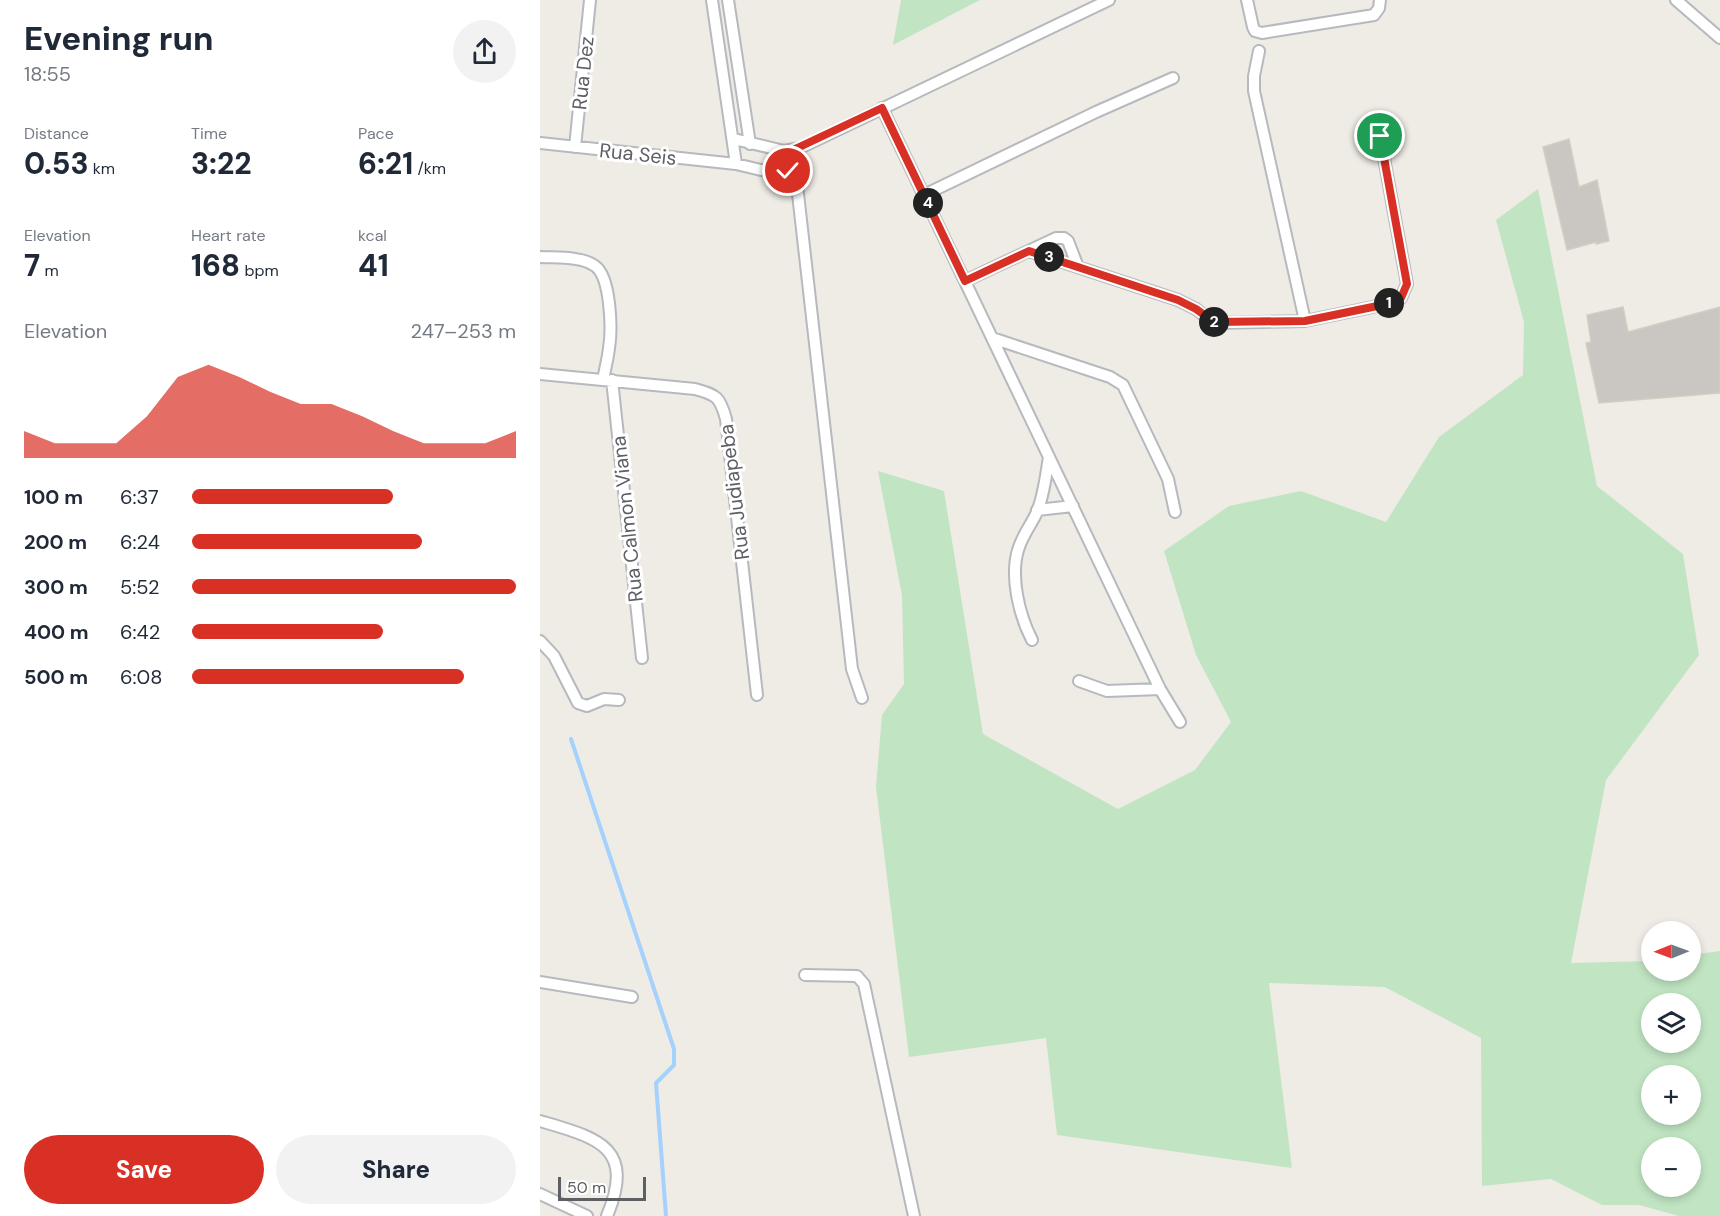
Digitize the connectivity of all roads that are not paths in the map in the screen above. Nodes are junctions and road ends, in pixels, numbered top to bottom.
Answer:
1 (591, 0) edge
2 (712, 0) edge
3 (728, 0) edge
4 (1109, 0) edge
5 (1247, 0) edge
6 (1380, 0) edge
7 (1676, 0) edge
8 (1720, 38) edge
9 (1259, 51) dead end
10 (1173, 78) dead end
11 (882, 108) junction
12 (1380, 136) dead end
13 (734, 139) junction
14 (540, 143) edge
15 (750, 144) junction
16 (575, 147) junction
17 (793, 150) junction
18 (736, 164) junction
19 (797, 171) junction
20 (924, 195) junction
21 (1029, 251) junction
22 (540, 257) edge
23 (1078, 267) junction
24 (965, 281) junction
25 (1305, 321) junction
26 (992, 338) junction
27 (540, 374) edge
28 (607, 380) junction
29 (1050, 457) junction
30 (1073, 506) junction
31 (1037, 510) junction
32 (1175, 512) dead end
33 (1032, 640) dead end
34 (540, 641) edge
35 (642, 658) dead end
36 (1079, 681) dead end
37 (1160, 688) junction
38 (757, 695) dead end
39 (862, 698) dead end
40 (619, 700) dead end
41 (1180, 722) dead end
42 (805, 975) dead end
43 (540, 982) edge
44 (632, 997) dead end
45 (540, 1121) edge
46 (540, 1194) edge
47 (588, 1216) edge
48 (607, 1216) edge
49 (914, 1216) edge

1 - 16 street, Rua Dez
2 - 13 street
3 - 15 street
4 - 11 street
5 - 6 street
7 - 8 street
9 - 25 street
10 - 20 street
11 - 17 street
11 - 20 street
12 - 25 street
13 - 15 street
13 - 18 street
14 - 16 street, Rua Seis
15 - 17 street
16 - 18 street, Rua Seis
17 - 19 street
18 - 19 street, Rua Seis
19 - 39 street
20 - 24 street
21 - 23 street
21 - 23 street
21 - 24 street
22 - 28 street, Rua Calmon Viana
23 - 25 street
24 - 26 street
26 - 29 street
26 - 32 street
27 - 28 street
28 - 35 street, Rua Calmon Viana
28 - 38 street, Rua Judiapeba
29 - 30 street
29 - 31 street
30 - 31 street
30 - 37 street
31 - 33 street
34 - 40 street
36 - 37 street
37 - 41 street
42 - 49 street
43 - 44 street
45 - 48 street
46 - 47 street

